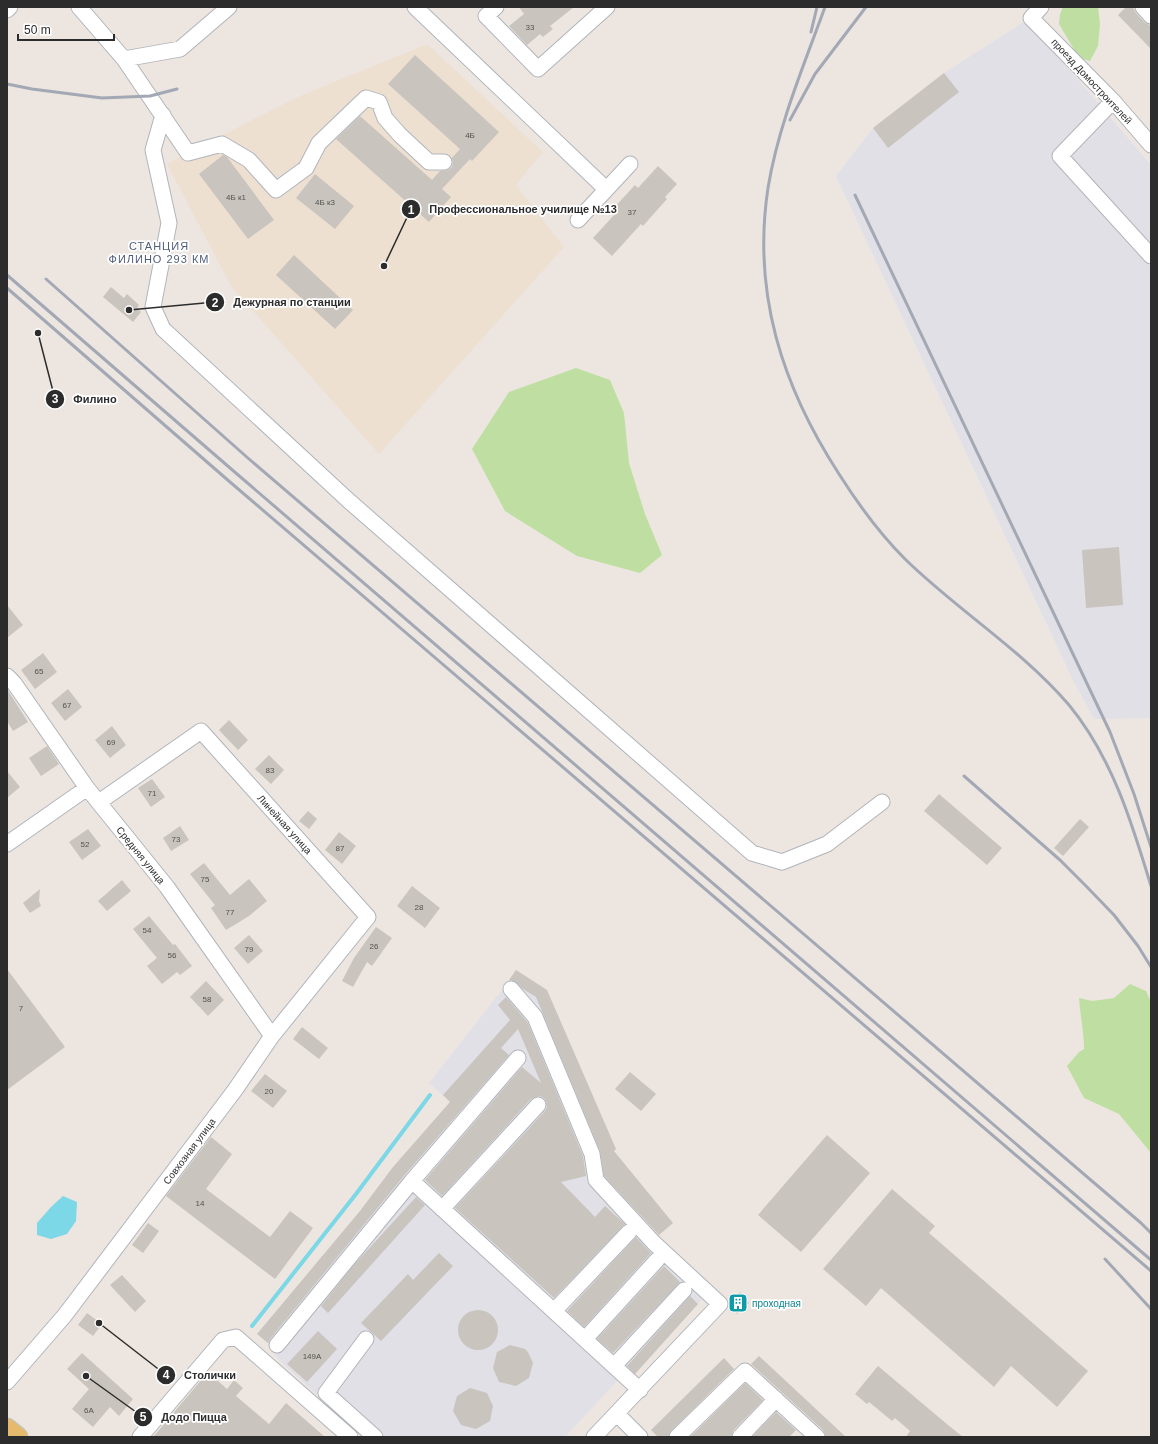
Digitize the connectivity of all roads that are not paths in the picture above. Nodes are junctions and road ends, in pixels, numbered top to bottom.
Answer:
1 (10, 7) edge
2 (79, 7) edge
3 (229, 7) edge
4 (415, 7) edge
5 (496, 7) edge
6 (607, 7) edge
7 (1143, 7) edge
8 (7, 10) edge
9 (1036, 12) edge
10 (1151, 16) edge
11 (124, 59) junction
12 (1113, 101) junction
13 (163, 115) junction
14 (1151, 145) edge
15 (444, 162) dead end
16 (630, 164) dead end
17 (606, 189) junction
18 (578, 220) dead end
19 (1151, 256) edge
20 (7, 676) edge
21 (87, 788) junction
22 (99, 802) junction
23 (882, 802) dead end
24 (7, 844) edge
25 (368, 917) joint
26 (511, 989) dead end
27 (272, 1036) junction
28 (518, 1058) dead end
29 (538, 1105) dead end
30 (412, 1181) junction
31 (442, 1209) junction
32 (629, 1232) dead end
33 (657, 1260) dead end
34 (684, 1290) dead end
35 (554, 1311) junction
36 (366, 1339) dead end
37 (585, 1339) junction
38 (277, 1346) dead end
39 (614, 1366) junction
40 (7, 1382) edge
41 (640, 1390) junction
42 (776, 1399) junction
43 (616, 1414) junction
44 (7, 1428) edge
45 (808, 1434) edge
46 (18, 1437) edge
47 (140, 1437) edge
48 (350, 1437) edge
49 (375, 1437) edge
50 (594, 1437) edge
51 (640, 1437) edge
52 (677, 1437) edge
53 (740, 1437) edge

1 - 8 street
2 - 11 street
3 - 11 street
4 - 17 street
5 - 6 street
7 - 10 street
9 - 12 street, проезд Домостроителей
11 - 13 street
12 - 14 street, проезд Домостроителей
12 - 19 street
13 - 15 street
13 - 23 street
16 - 17 street
17 - 18 street
20 - 21 street, Средняя улица
21 - 22 street, Средняя улица
21 - 24 street
22 - 25 street, Линейная улица
22 - 27 street, Средняя улица
25 - 27 street, Совхозная улица
26 - 41 street
27 - 40 street, Совхозная улица
28 - 30 street
29 - 31 street
30 - 31 street
30 - 38 street
31 - 35 street
32 - 35 street
33 - 37 street
34 - 39 street
35 - 37 street
36 - 49 street
37 - 39 street
39 - 41 street
41 - 43 street
42 - 45 street
42 - 52 street
42 - 53 street
43 - 50 street
43 - 51 street
44 - 46 main road
47 - 48 street

